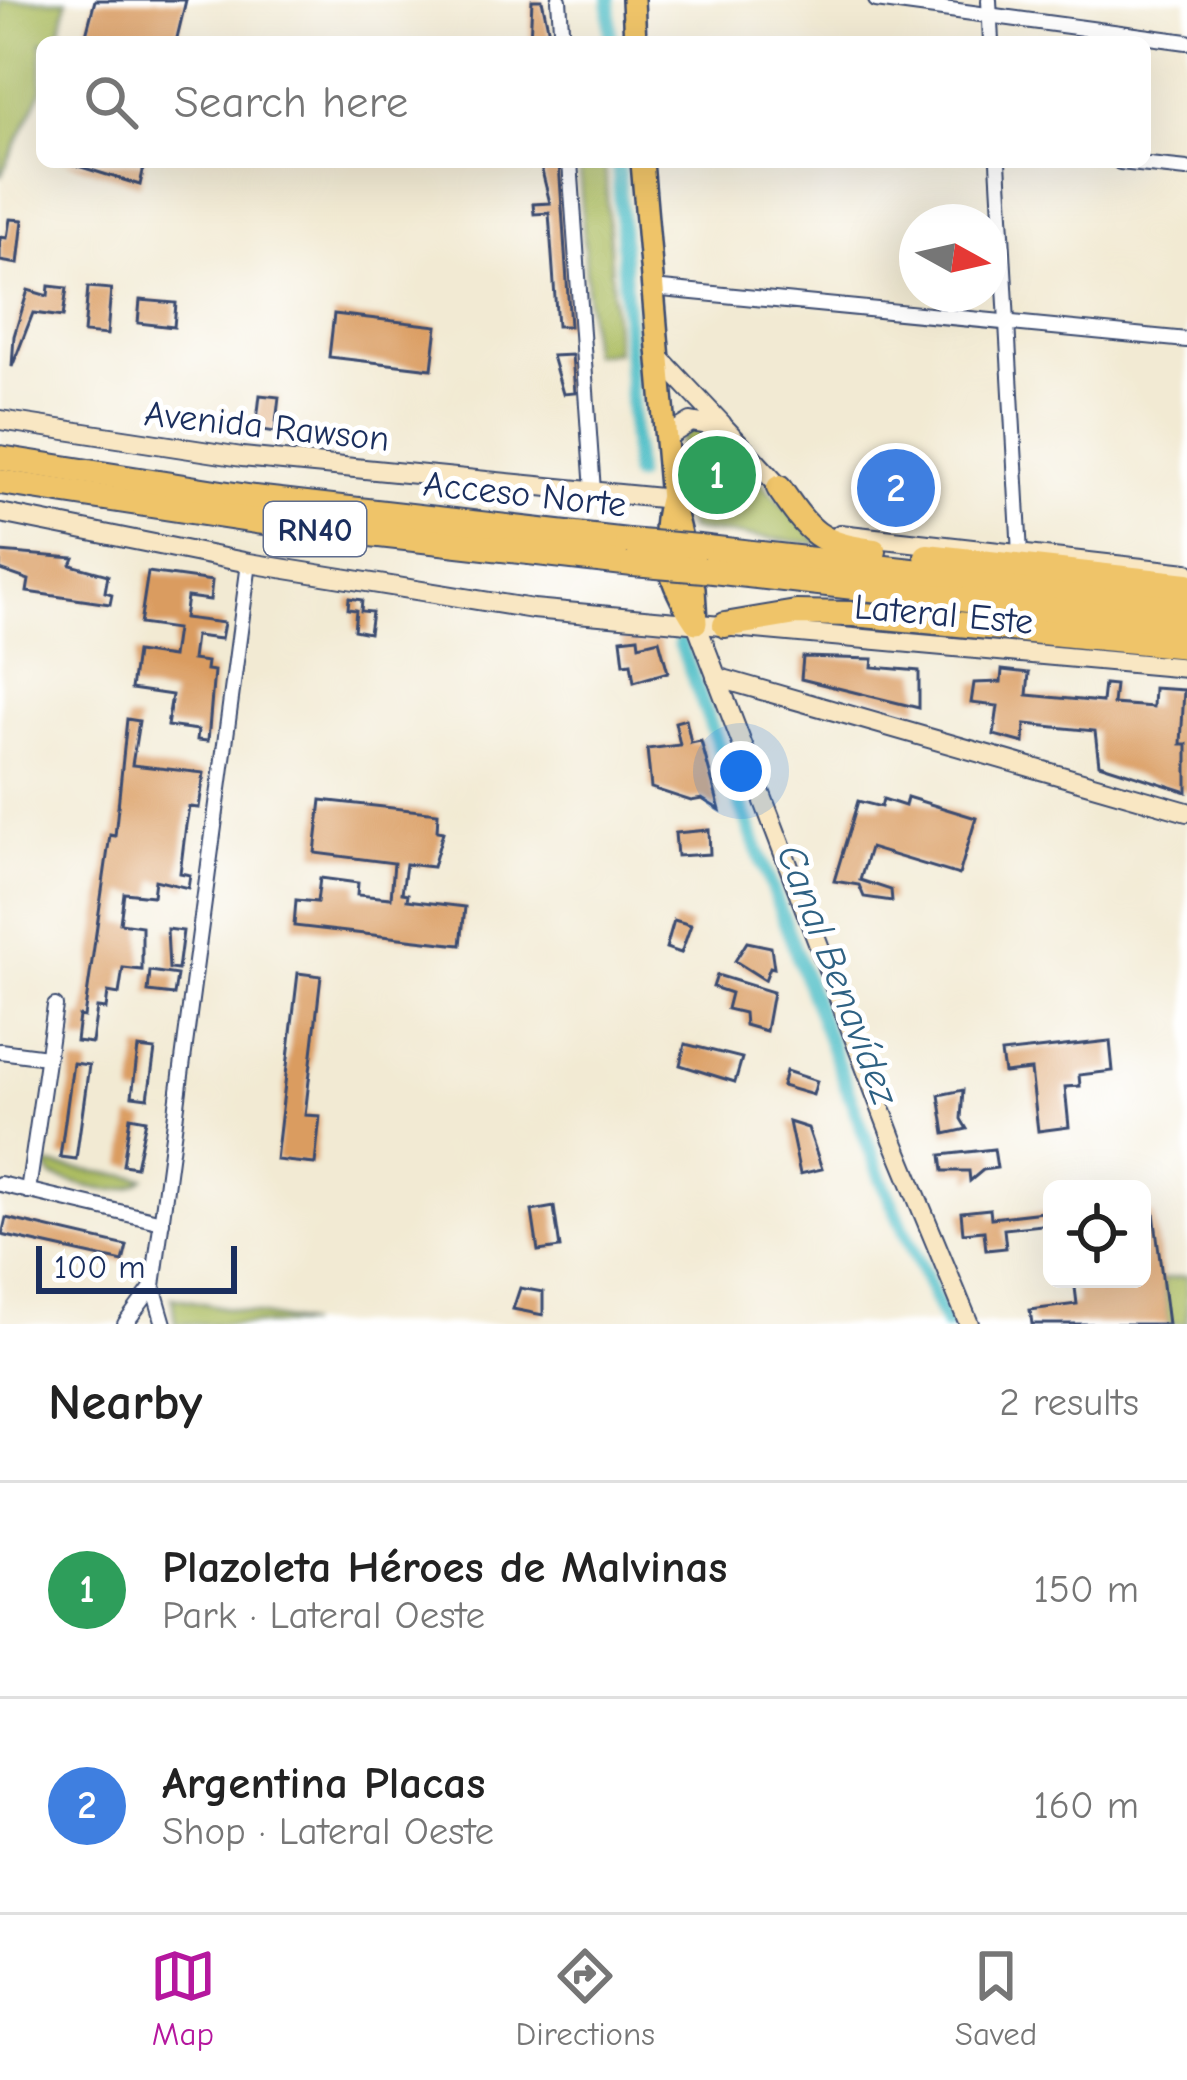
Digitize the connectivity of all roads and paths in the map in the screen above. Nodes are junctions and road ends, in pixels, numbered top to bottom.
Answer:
1 (559, 0) edge
2 (633, 0) edge
3 (876, 0) edge
4 (990, 8) edge
5 (562, 36) edge
6 (635, 36) edge
7 (1187, 42) edge
8 (1151, 166) edge
9 (570, 168) edge
10 (642, 168) edge
11 (998, 168) edge
12 (1187, 170) edge
13 (652, 287) junction
14 (1006, 320) junction
15 (1187, 340) edge
16 (658, 356) junction
17 (0, 420) edge
18 (725, 428) junction
19 (665, 438) junction
20 (0, 458) edge
21 (0, 482) edge
22 (779, 488) junction
23 (593, 490) junction
24 (671, 499) junction
25 (0, 513) edge
26 (630, 552) junction
27 (1019, 554) junction
28 (701, 558) junction
29 (249, 563) junction
30 (1187, 573) edge
31 (1187, 584) edge
32 (1187, 602) edge
33 (695, 623) junction
34 (725, 625) junction
35 (1187, 625) edge
36 (1187, 646) edge
37 (1187, 668) edge
38 (716, 677) junction
39 (1187, 812) edge
40 (55, 1006) dead end
41 (0, 1051) edge
42 (47, 1058) junction
43 (0, 1184) edge
44 (28, 1191) junction
45 (162, 1222) junction
46 (153, 1286) junction
47 (125, 1324) edge
48 (164, 1324) edge
49 (969, 1324) edge

1 - 5 street
2 - 6 main road
3 - 4 street
4 - 7 street
8 - 12 street
9 - 23 street
10 - 13 main road
11 - 14 street
13 - 14 street
13 - 16 main road
14 - 15 street
14 - 27 street
16 - 18 street
16 - 19 main road
17 - 23 street, Avenida Rawson
18 - 19 street
18 - 22 street
19 - 24 main road
20 - 26 highway, Acceso Norte / RN40
21 - 26 highway, Acceso Norte / RN40
22 - 27 street
22 - 31 highway
23 - 24 street, Avenida Rawson
24 - 33 main road
25 - 29 street
26 - 28 highway, Acceso Norte / RN40, bridge
27 - 30 street
28 - 32 highway, Acceso Norte / RN40
28 - 35 highway, Acceso Norte / RN40
29 - 33 street
29 - 45 street
33 - 34 street, Lateral Este
33 - 38 street
34 - 36 highway
34 - 37 street, Lateral Este
38 - 39 street
38 - 49 street
40 - 42 street
41 - 42 street
42 - 44 street
43 - 44 street
44 - 45 street
45 - 46 street
46 - 47 street
46 - 48 street

